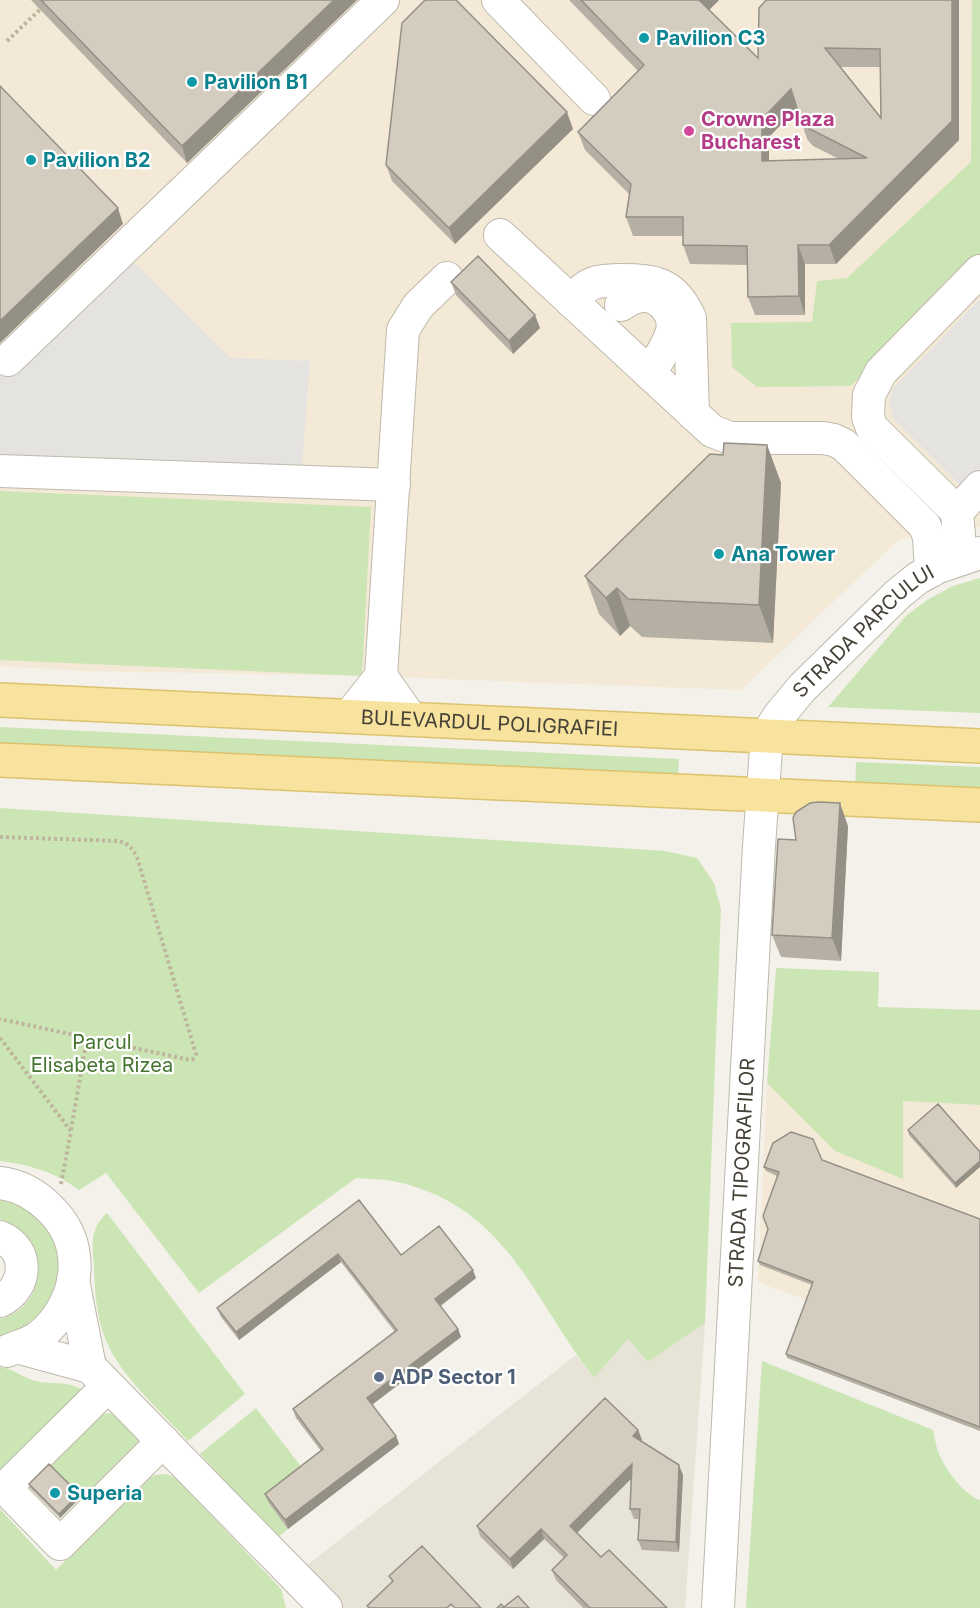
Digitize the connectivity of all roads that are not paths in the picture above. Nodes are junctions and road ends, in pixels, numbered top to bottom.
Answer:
1 (383, 0) edge
2 (498, 0) edge
3 (594, 99) dead end
4 (500, 235) dead end
5 (980, 271) edge
6 (447, 278) dead end
7 (571, 301) junction
8 (621, 305) dead end
9 (8, 360) dead end
10 (650, 374) junction
11 (693, 414) junction
12 (0, 471) edge
13 (394, 485) junction
14 (980, 487) edge
15 (957, 512) junction
16 (971, 556) edge
17 (931, 571) junction
18 (381, 676) junction
19 (0, 700) edge
20 (349, 716) junction
21 (412, 720) junction
22 (767, 735) junction
23 (980, 746) edge
24 (0, 760) edge
25 (763, 795) junction
26 (980, 805) edge
27 (0, 1183) edge
28 (0, 1237) edge
29 (73, 1280) junction
30 (0, 1301) edge
31 (8, 1350) edge
32 (99, 1377) junction
33 (163, 1441) junction
34 (326, 1608) edge
35 (718, 1608) edge

1 - 9 street
2 - 3 street
4 - 7 street
5 - 15 street
6 - 13 street
7 - 10 street
7 - 11 street
8 - 10 street
10 - 11 street
11 - 17 street
12 - 13 street
13 - 18 street
14 - 15 street
15 - 16 street
16 - 17 street, STRADA PARCULUI
17 - 22 street, STRADA PARCULUI
18 - 20 street
18 - 21 street
19 - 20 main road, BULEVARDUL POLIGRAFIEI
20 - 21 main road, BULEVARDUL POLIGRAFIEI
21 - 22 main road, BULEVARDUL POLIGRAFIEI
22 - 23 main road, BULEVARDUL POLIGRAFIEI
22 - 25 street, STRADA TIPOGRAFILOR
24 - 25 main road
25 - 26 main road
25 - 35 street, STRADA TIPOGRAFILOR
27 - 29 street
28 - 30 street
29 - 31 street
29 - 32 street
31 - 32 street
32 - 33 street
32 - 33 street
33 - 34 street

